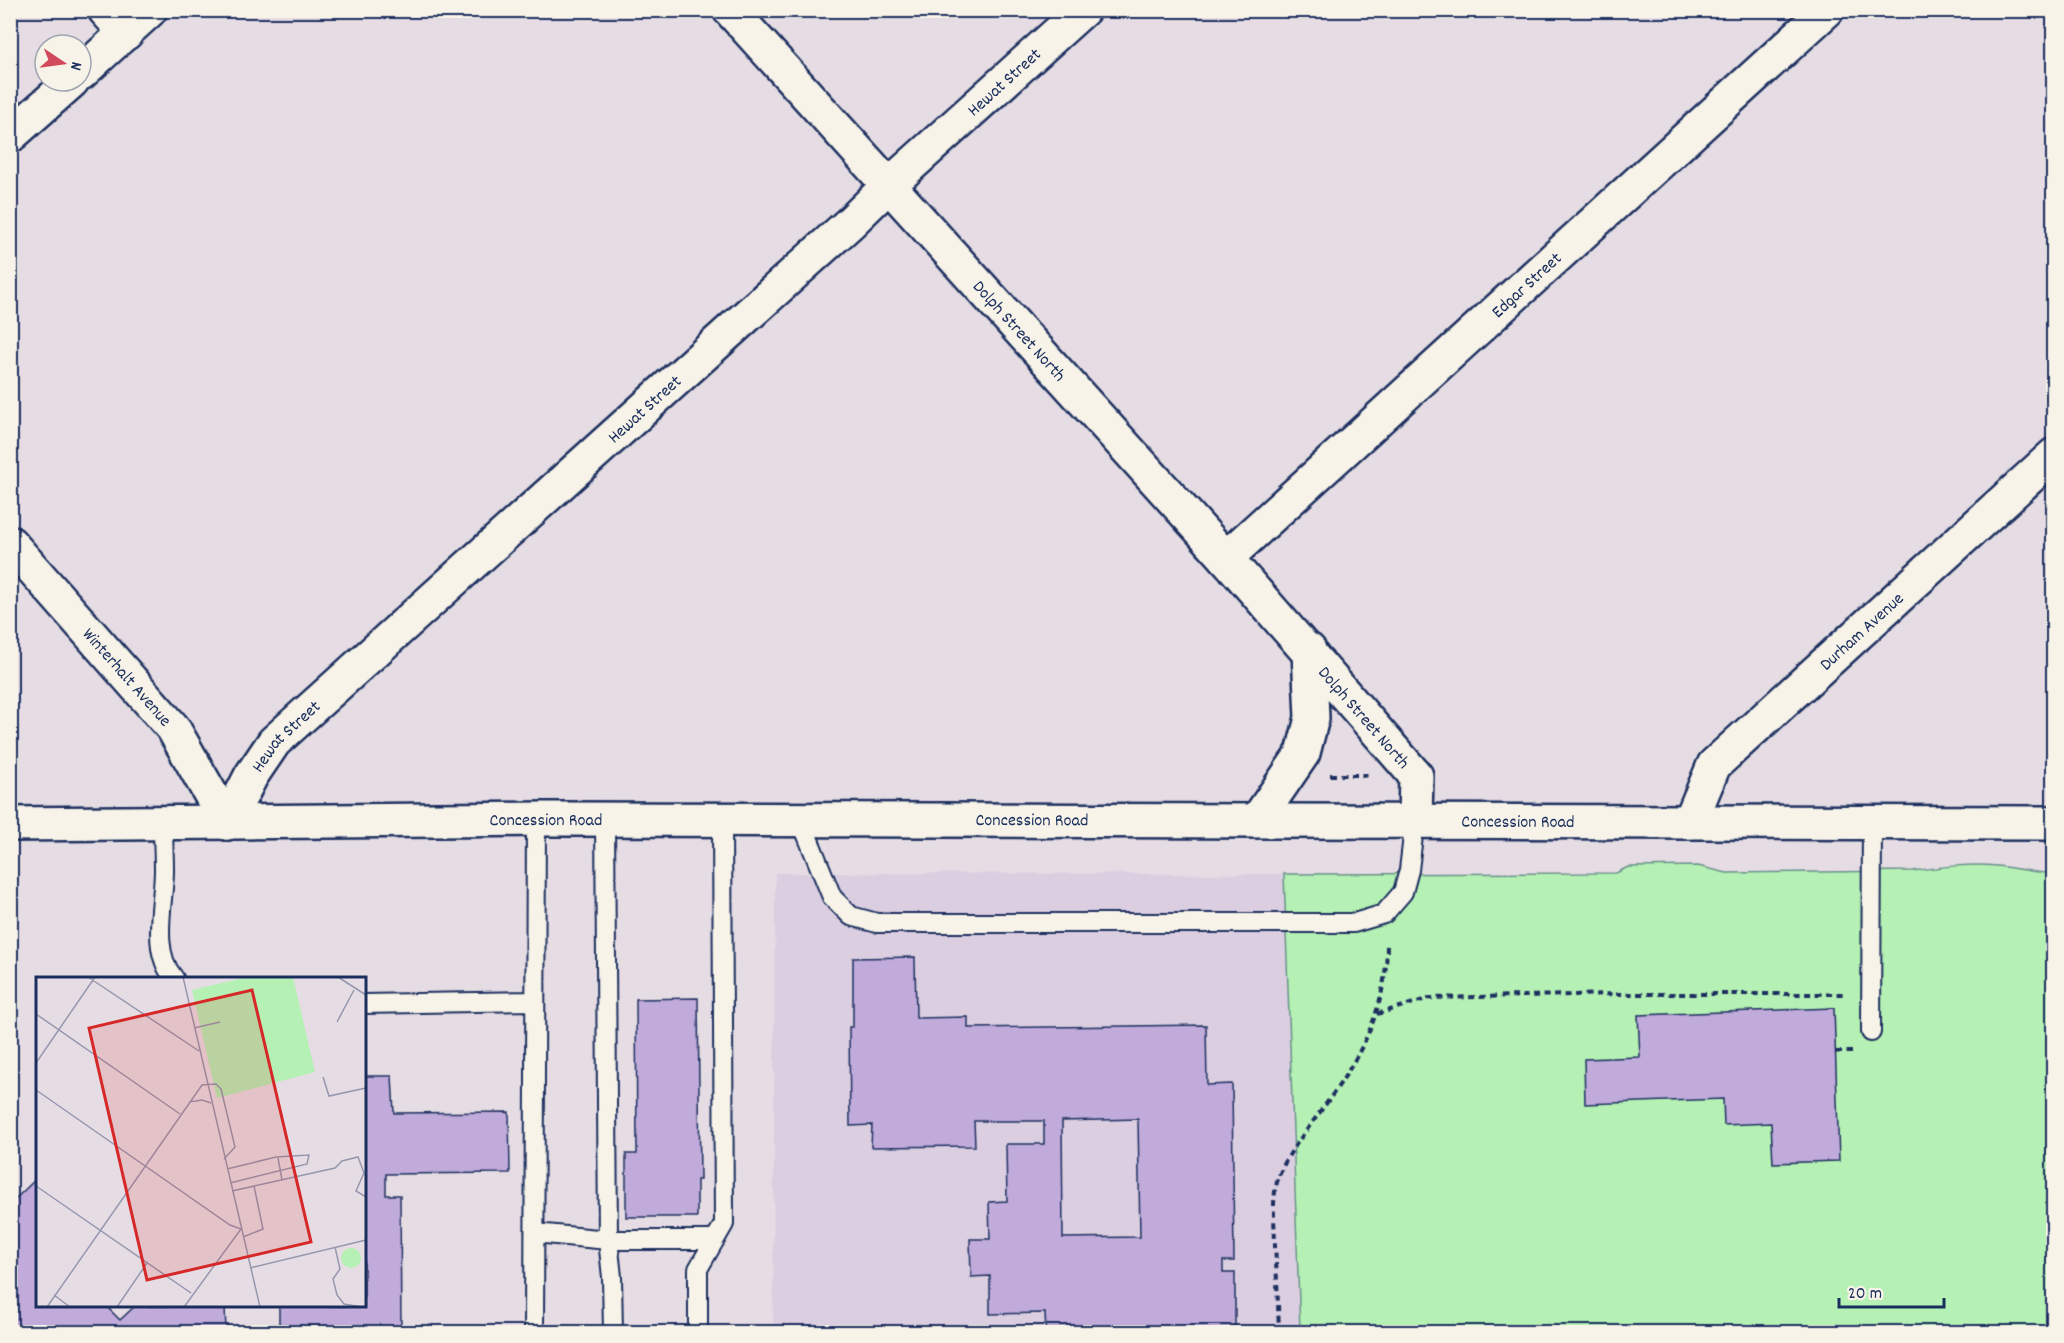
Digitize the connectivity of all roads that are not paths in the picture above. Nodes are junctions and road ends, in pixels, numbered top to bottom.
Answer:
1 (150, 10) edge
2 (730, 10) edge
3 (1083, 10) edge
4 (1827, 10) edge
5 (116, 22) edge
6 (93, 56) edge
7 (58, 93) edge
8 (10, 136) edge
9 (889, 184) junction
10 (2054, 455) edge
11 (10, 543) edge
12 (1226, 558) junction
13 (1309, 650) junction
14 (800, 818) junction
15 (536, 819) junction
16 (605, 819) junction
17 (722, 819) junction
18 (1258, 819) junction
19 (1415, 819) junction
20 (1690, 822) junction
21 (1872, 822) junction
22 (227, 823) junction
23 (2054, 823) edge
24 (10, 824) edge
25 (163, 824) junction
26 (173, 977) edge
27 (535, 1001) junction
28 (366, 1004) edge
29 (1871, 1032) dead end
30 (535, 1233) junction
31 (608, 1240) junction
32 (715, 1240) junction
33 (534, 1332) edge
34 (613, 1332) edge
35 (698, 1332) edge

1 - 5 street
2 - 9 street, Dolph Street North
3 - 9 street, Hewat Street
4 - 12 street, Edgar Street
5 - 6 street
7 - 8 street
9 - 12 street, Dolph Street North
9 - 22 street, Hewat Street
10 - 20 street, Durham Avenue
11 - 22 street, Winterhalt Avenue
12 - 13 street, Dolph Street North
13 - 18 street, Dolph Street North
13 - 19 street, Dolph Street North
14 - 17 street, Concession Road
14 - 18 street, Concession Road
14 - 19 lane
15 - 16 street, Concession Road
15 - 22 street, Concession Road
15 - 27 lane
16 - 17 street, Concession Road
16 - 31 lane
17 - 32 lane
18 - 19 street, Concession Road
19 - 20 street, Concession Road
20 - 21 street, Concession Road
21 - 23 street, Concession Road
21 - 29 lane
22 - 25 street, Concession Road
24 - 25 street, Concession Road
25 - 26 lane
27 - 28 lane
27 - 30 lane
30 - 31 lane
30 - 33 lane
31 - 32 lane
31 - 34 lane
32 - 35 lane

